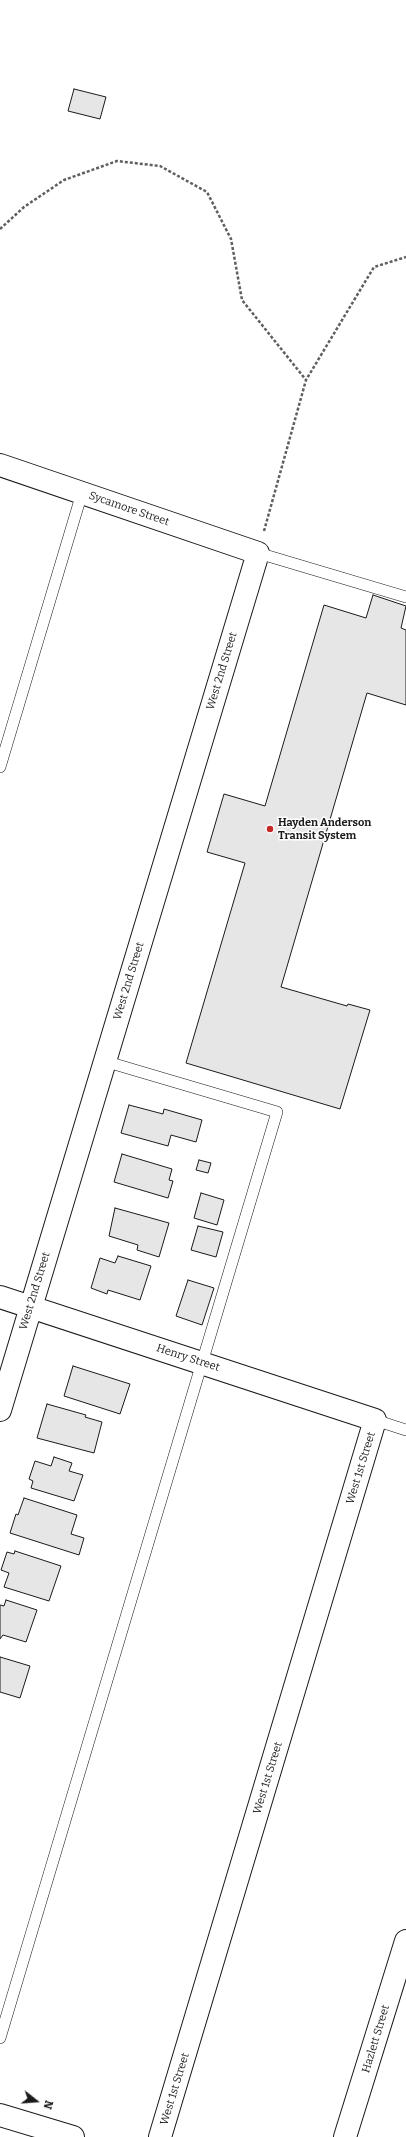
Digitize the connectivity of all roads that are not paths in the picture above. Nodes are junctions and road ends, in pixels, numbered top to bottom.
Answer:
1 (0, 465) edge
2 (82, 493) junction
3 (258, 553) junction
4 (406, 597) edge
5 (0, 767) edge
6 (104, 1061) junction
7 (0, 1297) edge
8 (31, 1307) junction
9 (202, 1363) junction
10 (0, 1410) edge
11 (376, 1420) junction
12 (406, 1430) edge
13 (406, 1941) edge
14 (0, 2038) edge
15 (0, 2115) edge
16 (73, 2137) edge
17 (160, 2137) edge
18 (345, 2137) edge

1 - 2 street, Sycamore Street
2 - 3 street, Sycamore Street
2 - 5 lane
3 - 4 lane
3 - 6 street, West 2nd Street
6 - 8 street, West 2nd Street
6 - 9 lane
7 - 8 street, Henry Street
8 - 9 street, Henry Street
8 - 10 street, West 2nd Street
9 - 11 street, Henry Street
9 - 14 lane
11 - 12 lane
11 - 17 street, West 1st Street
13 - 18 street, Hazlett Street
15 - 16 street

